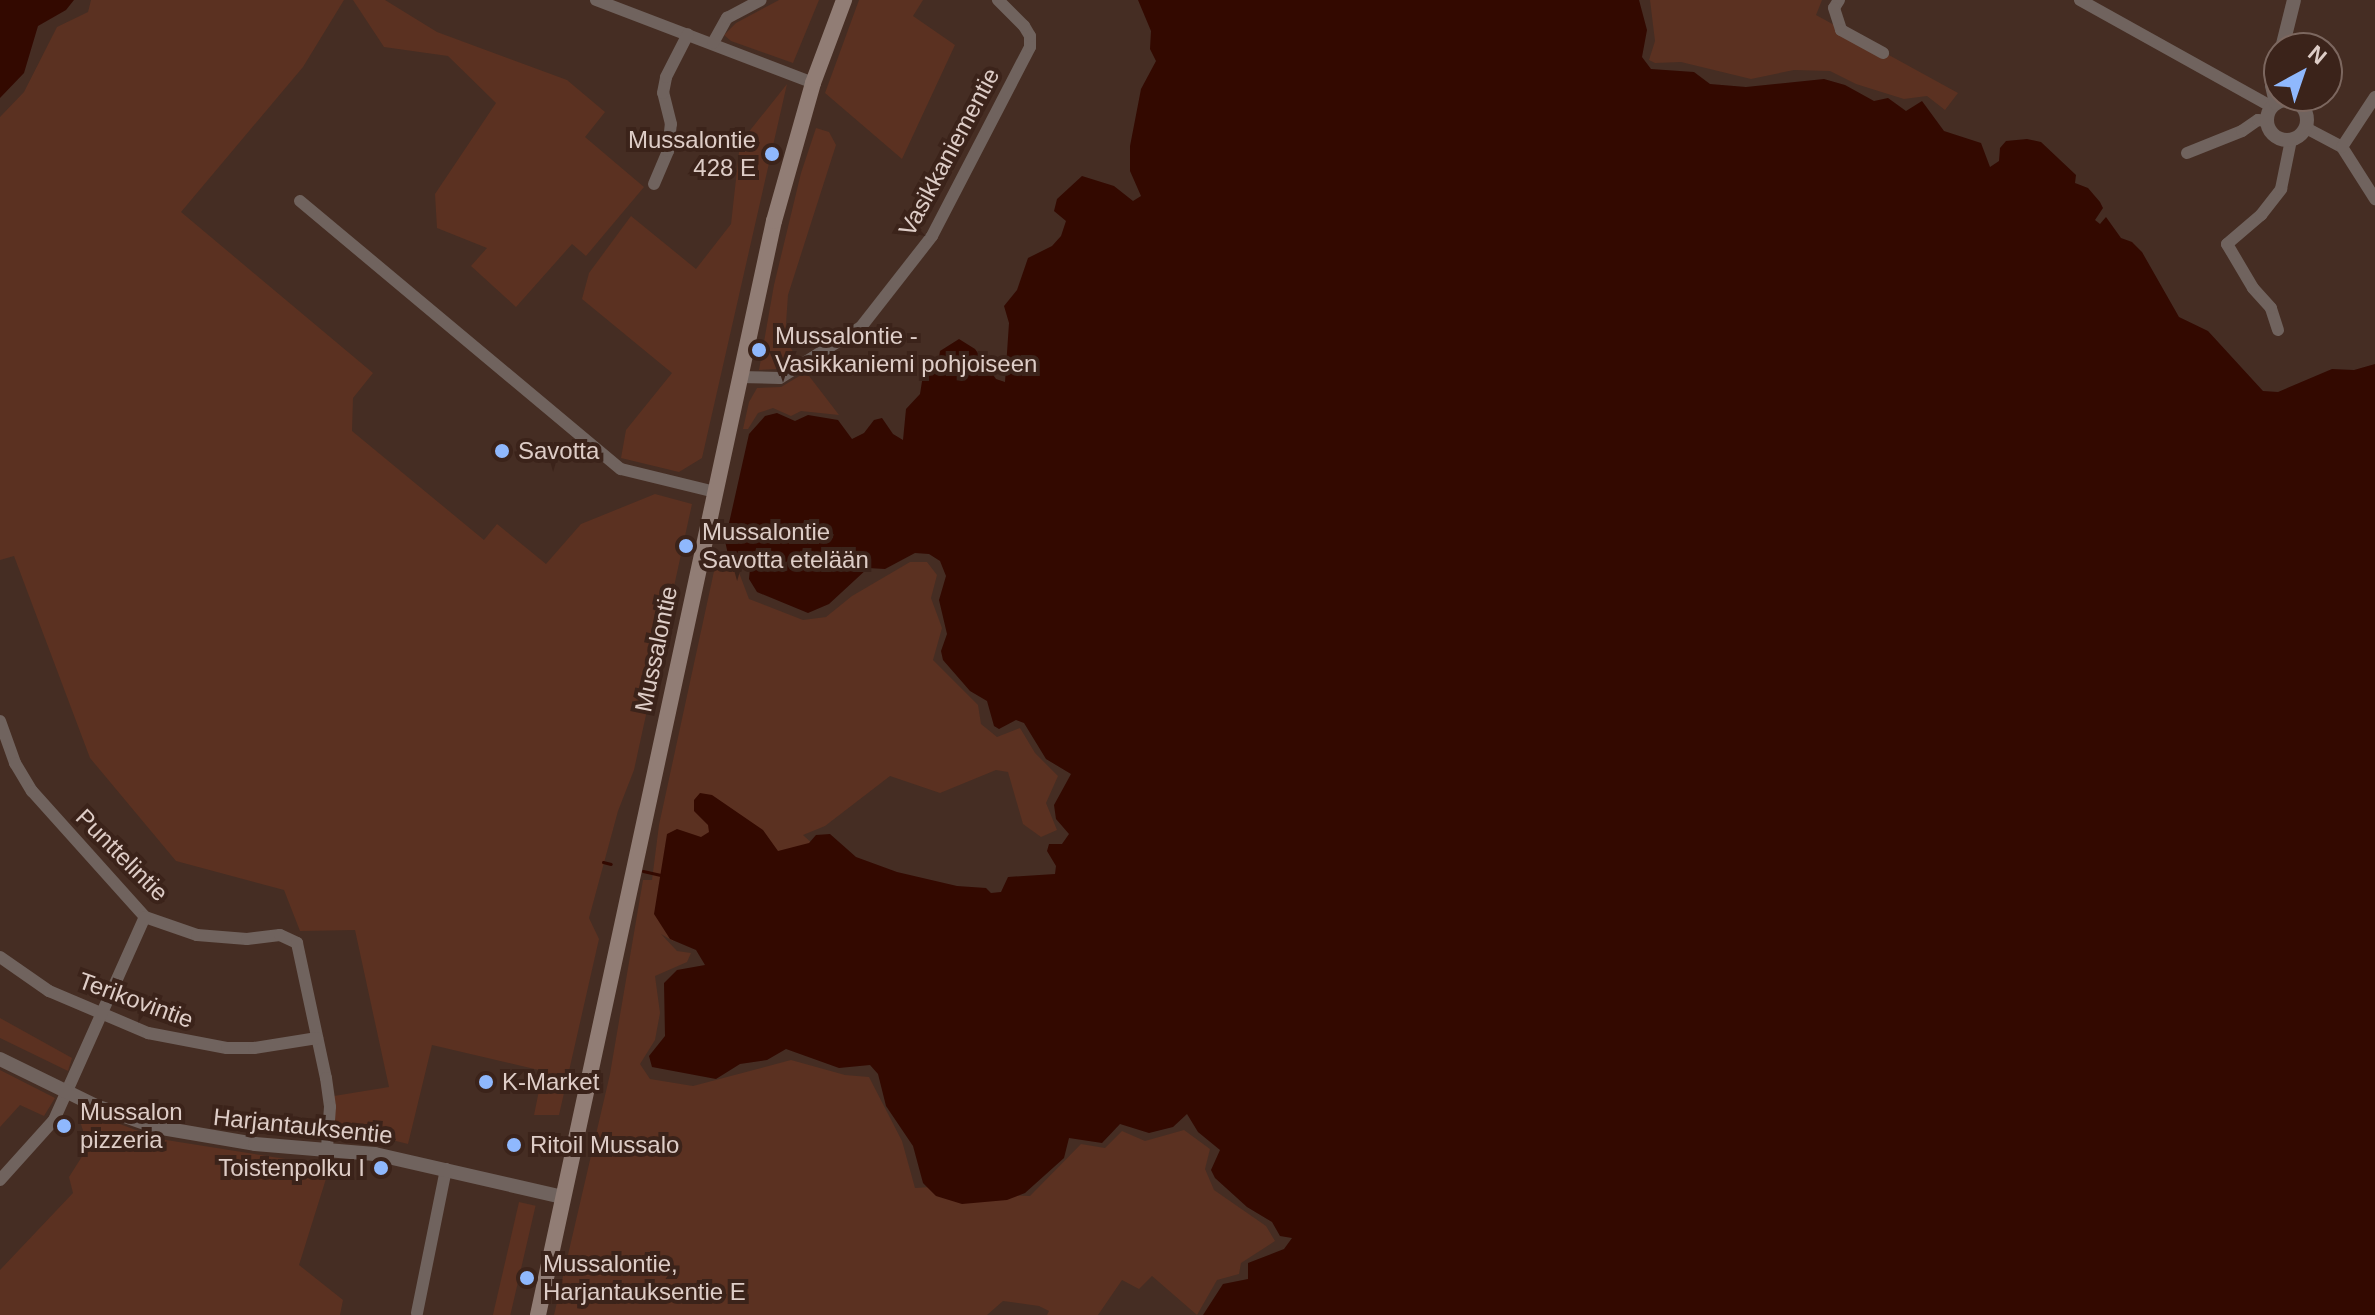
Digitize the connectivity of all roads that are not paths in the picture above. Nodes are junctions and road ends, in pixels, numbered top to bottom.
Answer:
1 (596, 0) edge
2 (761, 0) edge
3 (844, 0) edge
4 (998, 0) edge
5 (1839, 0) edge
6 (2080, 0) edge
7 (2294, 0) edge
8 (2286, 32) edge
9 (688, 34) junction
10 (713, 43) junction
11 (1883, 53) dead end
12 (813, 83) junction
13 (2375, 97) edge
14 (2263, 105) edge
15 (2269, 112) edge
16 (2272, 112) edge
17 (2305, 112) edge
18 (2306, 128) junction
19 (2291, 140) junction
20 (2342, 147) junction
21 (2187, 153) dead end
22 (654, 184) dead end
23 (2375, 199) edge
24 (300, 201) dead end
25 (2278, 330) dead end
26 (739, 377) junction
27 (715, 492) junction
28 (0, 721) edge
29 (145, 917) junction
30 (0, 957) edge
31 (100, 1014) junction
32 (317, 1038) junction
33 (0, 1059) edge
34 (67, 1091) junction
35 (327, 1148) junction
36 (446, 1169) junction
37 (0, 1180) edge
38 (563, 1197) junction
39 (417, 1313) dead end
40 (538, 1315) edge

1 - 9 street
2 - 10 street
3 - 12 main road, Mussalontie
4 - 26 street, Vasikkaniementie
5 - 11 street
6 - 14 street
7 - 8 street
9 - 10 street
9 - 22 street
10 - 12 street
12 - 26 main road, Mussalontie
13 - 20 street
15 - 21 street
16 - 19 street
17 - 18 street
18 - 19 street
18 - 20 street
19 - 25 street
20 - 23 street
24 - 27 street
26 - 27 main road, Mussalontie
27 - 38 main road, Mussalontie
28 - 29 street, Punttelintie
29 - 31 street
29 - 32 street, Punttelintie
30 - 31 street, Terikovintie
31 - 32 street, Terikovintie
31 - 34 street
32 - 35 street, Punttelintie
33 - 34 street, Harjantauksentie
34 - 35 street, Harjantauksentie
34 - 37 street
35 - 36 street, Harjantauksentie
36 - 38 street, Harjantauksentie
36 - 39 street
38 - 40 main road, Mussalontie

